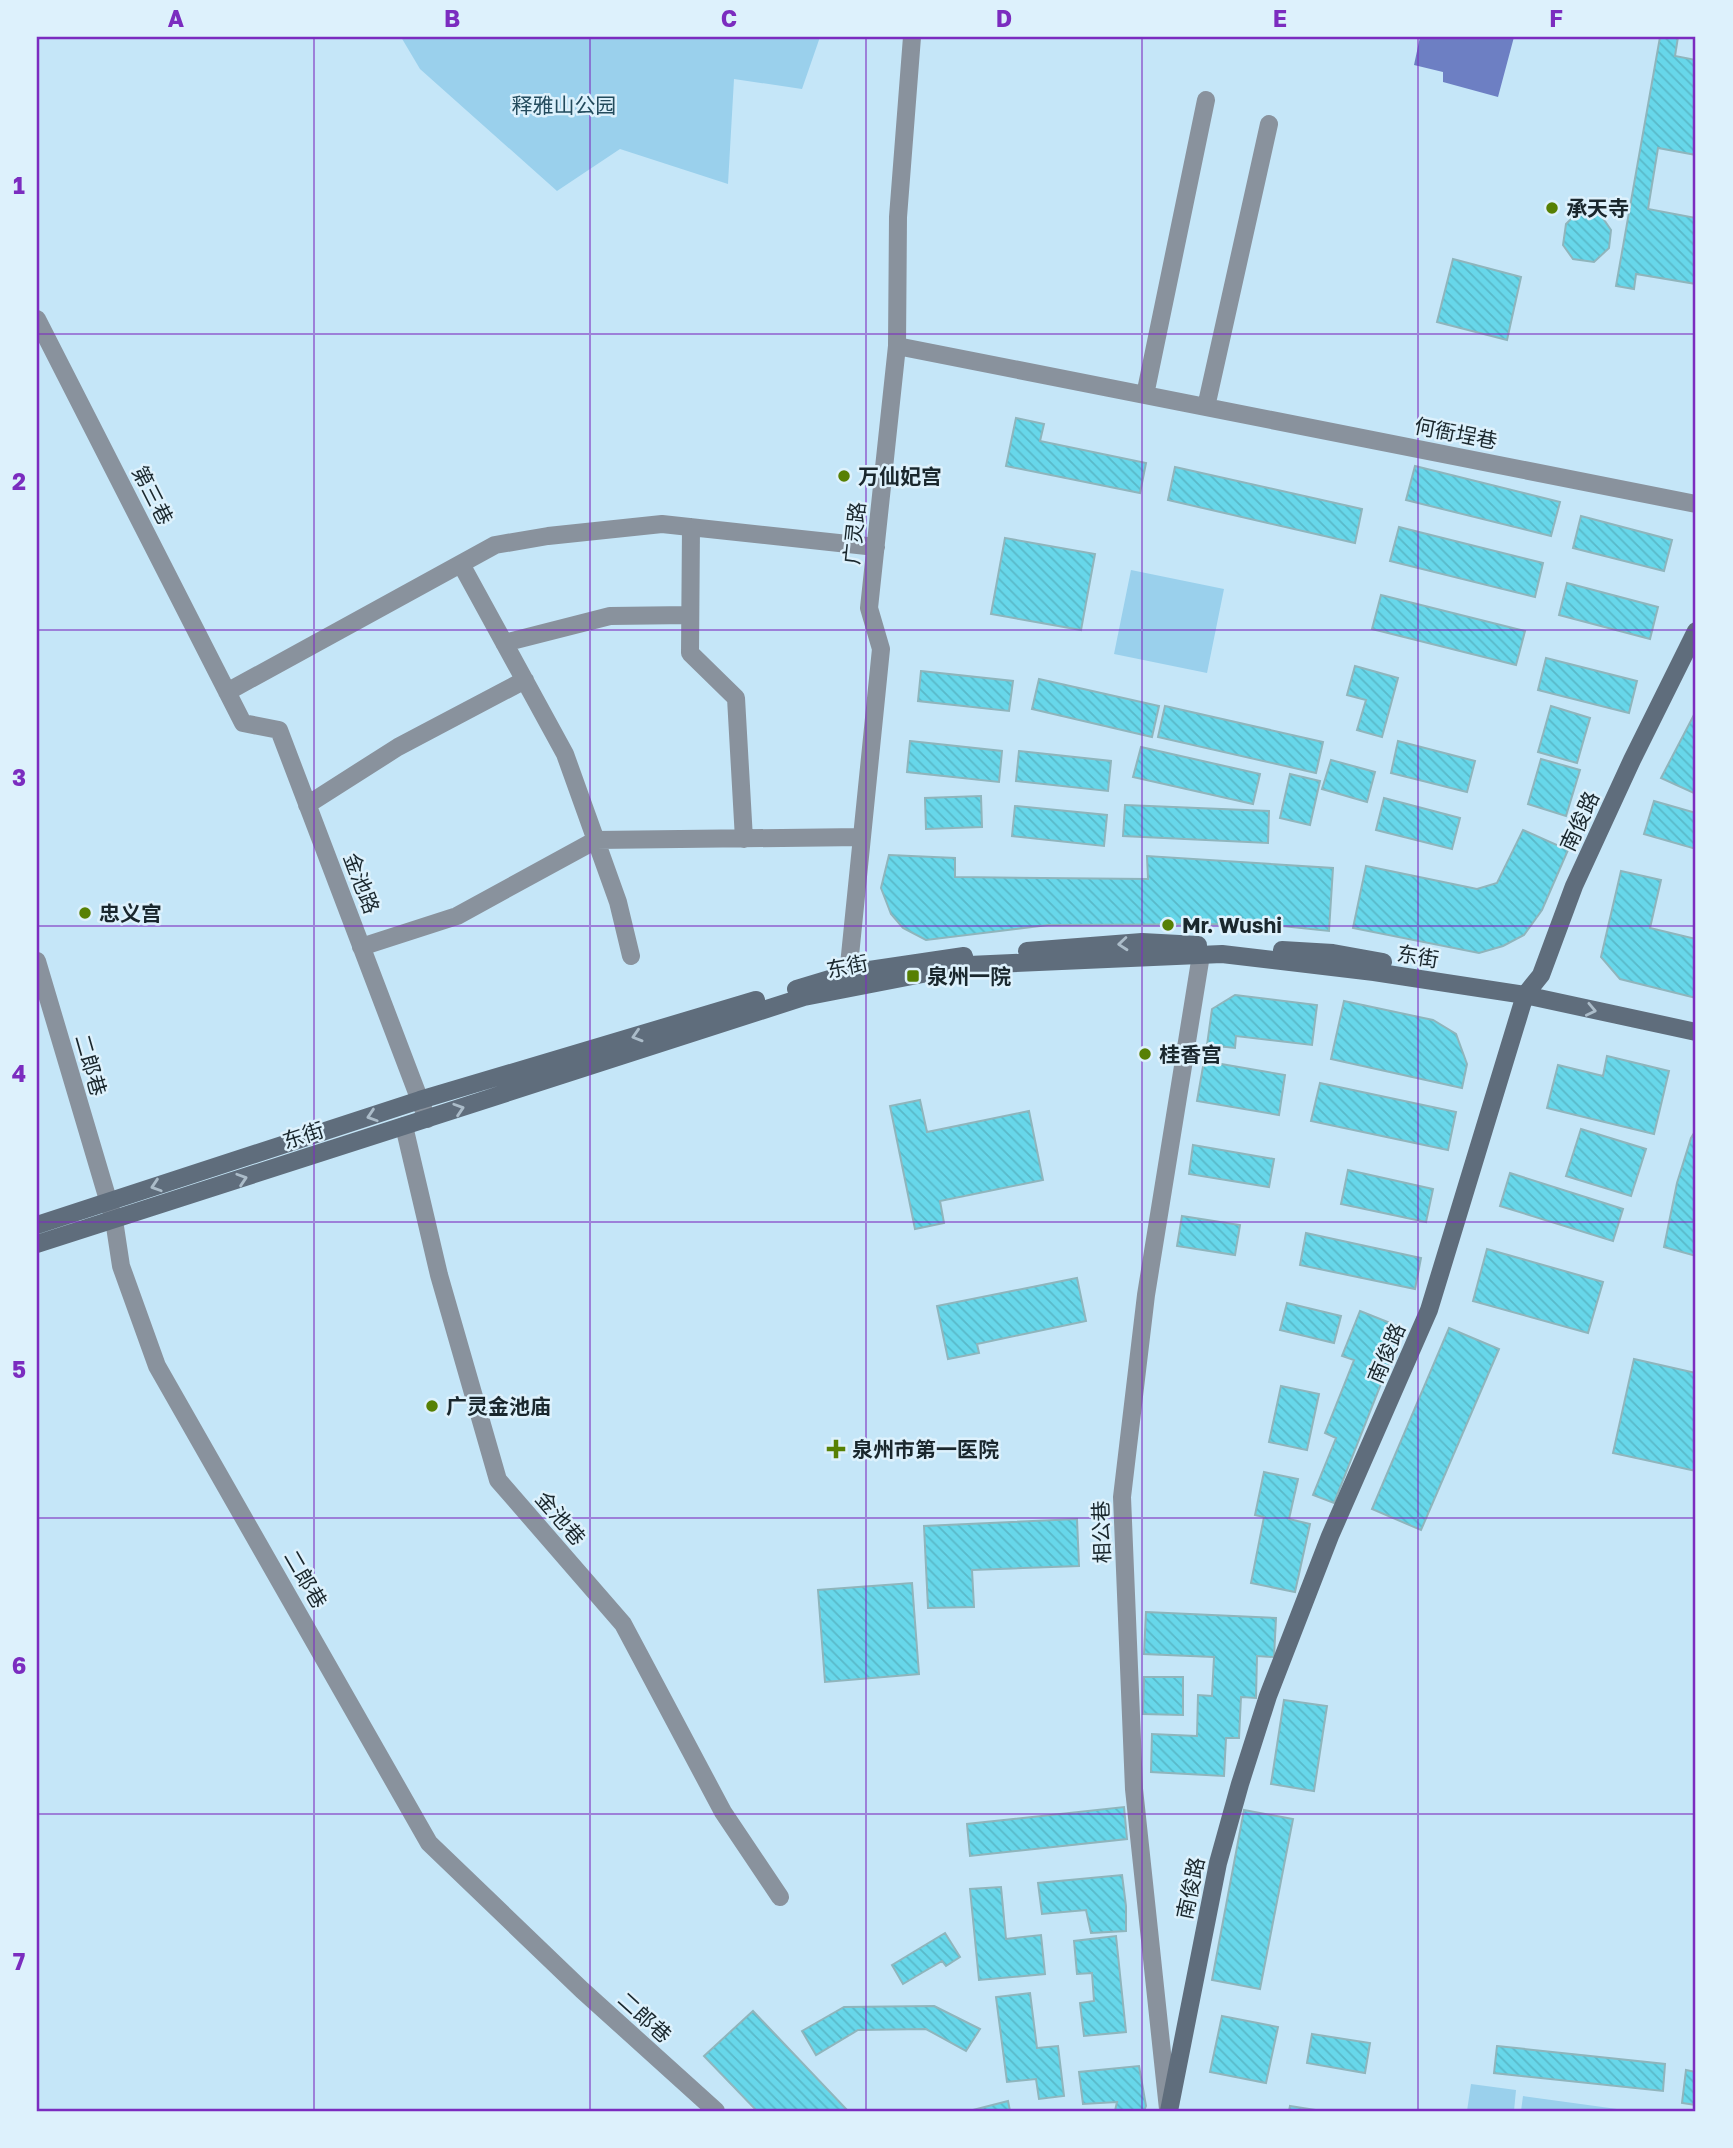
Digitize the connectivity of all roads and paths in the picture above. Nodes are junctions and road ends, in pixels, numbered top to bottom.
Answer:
1 (912, 37) edge
2 (1206, 100) dead end
3 (1269, 124) dead end
4 (37, 319) edge
5 (897, 346) junction
6 (1145, 395) junction
7 (1206, 407) junction
8 (1696, 505) edge
9 (691, 527) junction
10 (876, 547) junction
11 (461, 564) junction
12 (690, 615) junction
13 (1696, 631) edge
14 (504, 643) junction
15 (525, 680) junction
16 (227, 692) junction
17 (307, 805) junction
18 (862, 837) junction
19 (744, 839) junction
20 (596, 840) junction
21 (361, 947) junction
22 (1201, 955) junction
23 (631, 956) dead end
24 (37, 961) edge
25 (848, 981) junction
26 (1528, 991) junction
27 (1696, 1032) edge
28 (420, 1100) junction
29 (427, 1119) junction
30 (404, 1126) junction
31 (108, 1202) junction
32 (114, 1220) junction
33 (37, 1225) edge
34 (37, 1244) edge
35 (780, 1897) dead end
36 (716, 2111) edge
37 (1169, 2111) edge

1 - 5 street, 广灵路
2 - 6 street
3 - 7 street
4 - 16 street, 第三巷
5 - 6 street, 何衙埕巷
5 - 10 street, 广灵路
6 - 7 street, 何衙埕巷
7 - 8 street, 何衙埕巷
9 - 10 street
9 - 11 street
9 - 12 street
10 - 18 street, 广灵路
11 - 14 street
11 - 16 street
12 - 14 street
12 - 19 street
13 - 26 main road, 南俊路
14 - 15 street
15 - 17 street
15 - 20 street
16 - 17 street, 金池路
17 - 21 street, 金池路
18 - 19 street
18 - 25 street, 广灵路
19 - 20 street
20 - 21 street
20 - 23 street
21 - 28 street, 金池路
22 - 25 main road, 东街
22 - 26 main road, 东街
22 - 37 street, 相公巷
24 - 31 street, 二郎巷
26 -> 25 main road, 东街
25 -> 28 main road, 东街
29 -> 25 main road, 东街
26 -> 27 main road, 东街
26 - 37 main road, 南俊路
28 - 29 street, 金池路
28 -> 31 main road, 东街
29 - 30 main road, 东街
32 -> 30 main road, 东街
30 - 35 street, 金池巷
31 - 32 street, 二郎巷
31 - 33 main road, 东街
32 - 34 main road, 东街
32 - 36 street, 二郎巷

